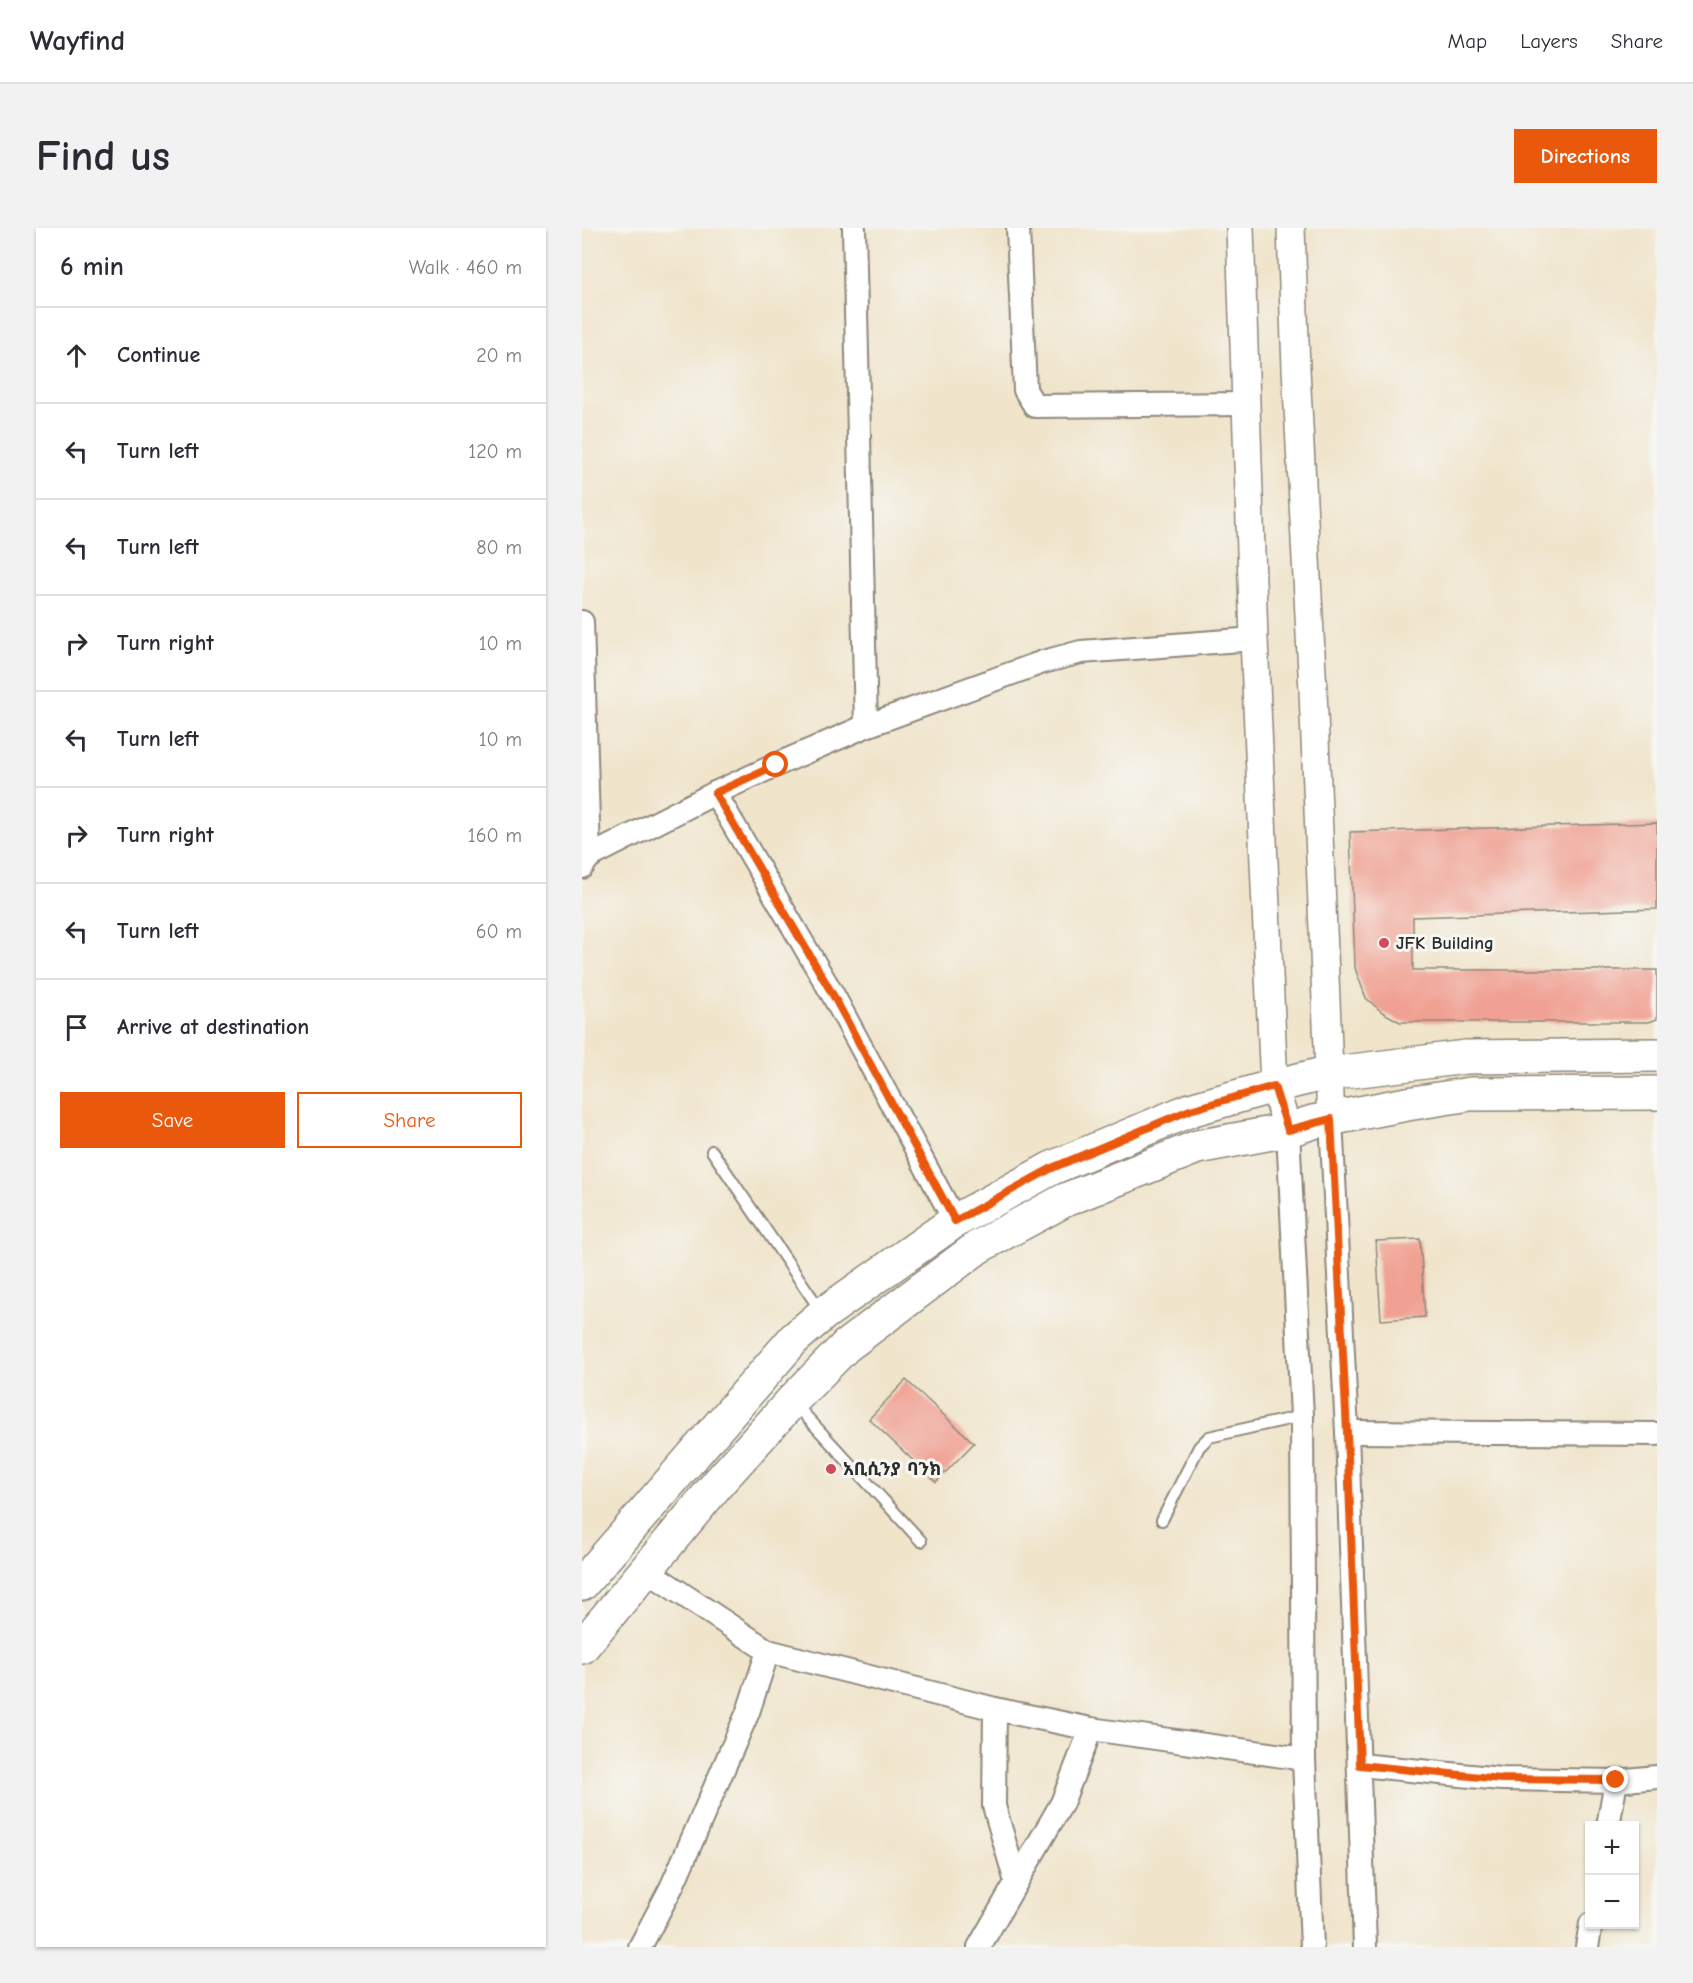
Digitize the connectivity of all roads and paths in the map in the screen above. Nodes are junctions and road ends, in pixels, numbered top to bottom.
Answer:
1 (854, 228) edge
2 (1018, 228) edge
3 (1240, 228) edge
4 (1291, 228) edge
5 (1245, 404) junction
6 (582, 622) edge
7 (1254, 639) junction
8 (866, 726) junction
9 (715, 793) junction
10 (586, 862) edge
11 (1657, 1055) edge
12 (1329, 1074) junction
13 (1274, 1086) junction
14 (1657, 1093) edge
15 (1331, 1119) junction
16 (1288, 1130) junction
17 (712, 1151) dead end
18 (955, 1221) junction
19 (823, 1314) junction
20 (792, 1401) junction
21 (1302, 1416) junction
22 (1347, 1432) junction
23 (1657, 1434) edge
24 (1162, 1520) dead end
25 (921, 1541) dead end
26 (646, 1570) junction
27 (582, 1584) edge
28 (584, 1642) edge
29 (768, 1651) junction
30 (995, 1709) junction
31 (1091, 1729) junction
32 (1304, 1759) junction
33 (1360, 1765) junction
34 (1657, 1777) edge
35 (1616, 1780) junction
36 (1609, 1821) edge
37 (1016, 1882) junction
38 (1590, 1929) edge
39 (640, 1947) edge
40 (979, 1947) edge
41 (1312, 1947) edge
42 (1365, 1947) edge
43 (1587, 1947) edge

1 - 8 street
2 - 5 street
3 - 5 street
4 - 12 street
5 - 7 street
6 - 10 street
7 - 8 street
7 - 13 street
8 - 9 street
9 - 10 street
9 - 18 street
11 - 12 main road
12 - 13 main road
12 - 15 street
13 - 16 street
13 - 18 main road
14 - 15 main road
15 - 16 main road
15 - 22 street
16 - 20 main road
16 - 21 street
17 - 19 lane
18 - 19 main road
19 - 27 main road
20 - 25 lane
20 - 26 main road
21 - 24 lane
21 - 32 street
22 - 23 street
22 - 33 street
26 - 28 main road
26 - 29 street
29 - 30 street
29 - 39 street
30 - 31 street
30 - 37 street
31 - 32 street
31 - 37 street
32 - 41 street
33 - 35 street
33 - 42 street
34 - 35 street
35 - 36 street
37 - 40 street
38 - 43 street

